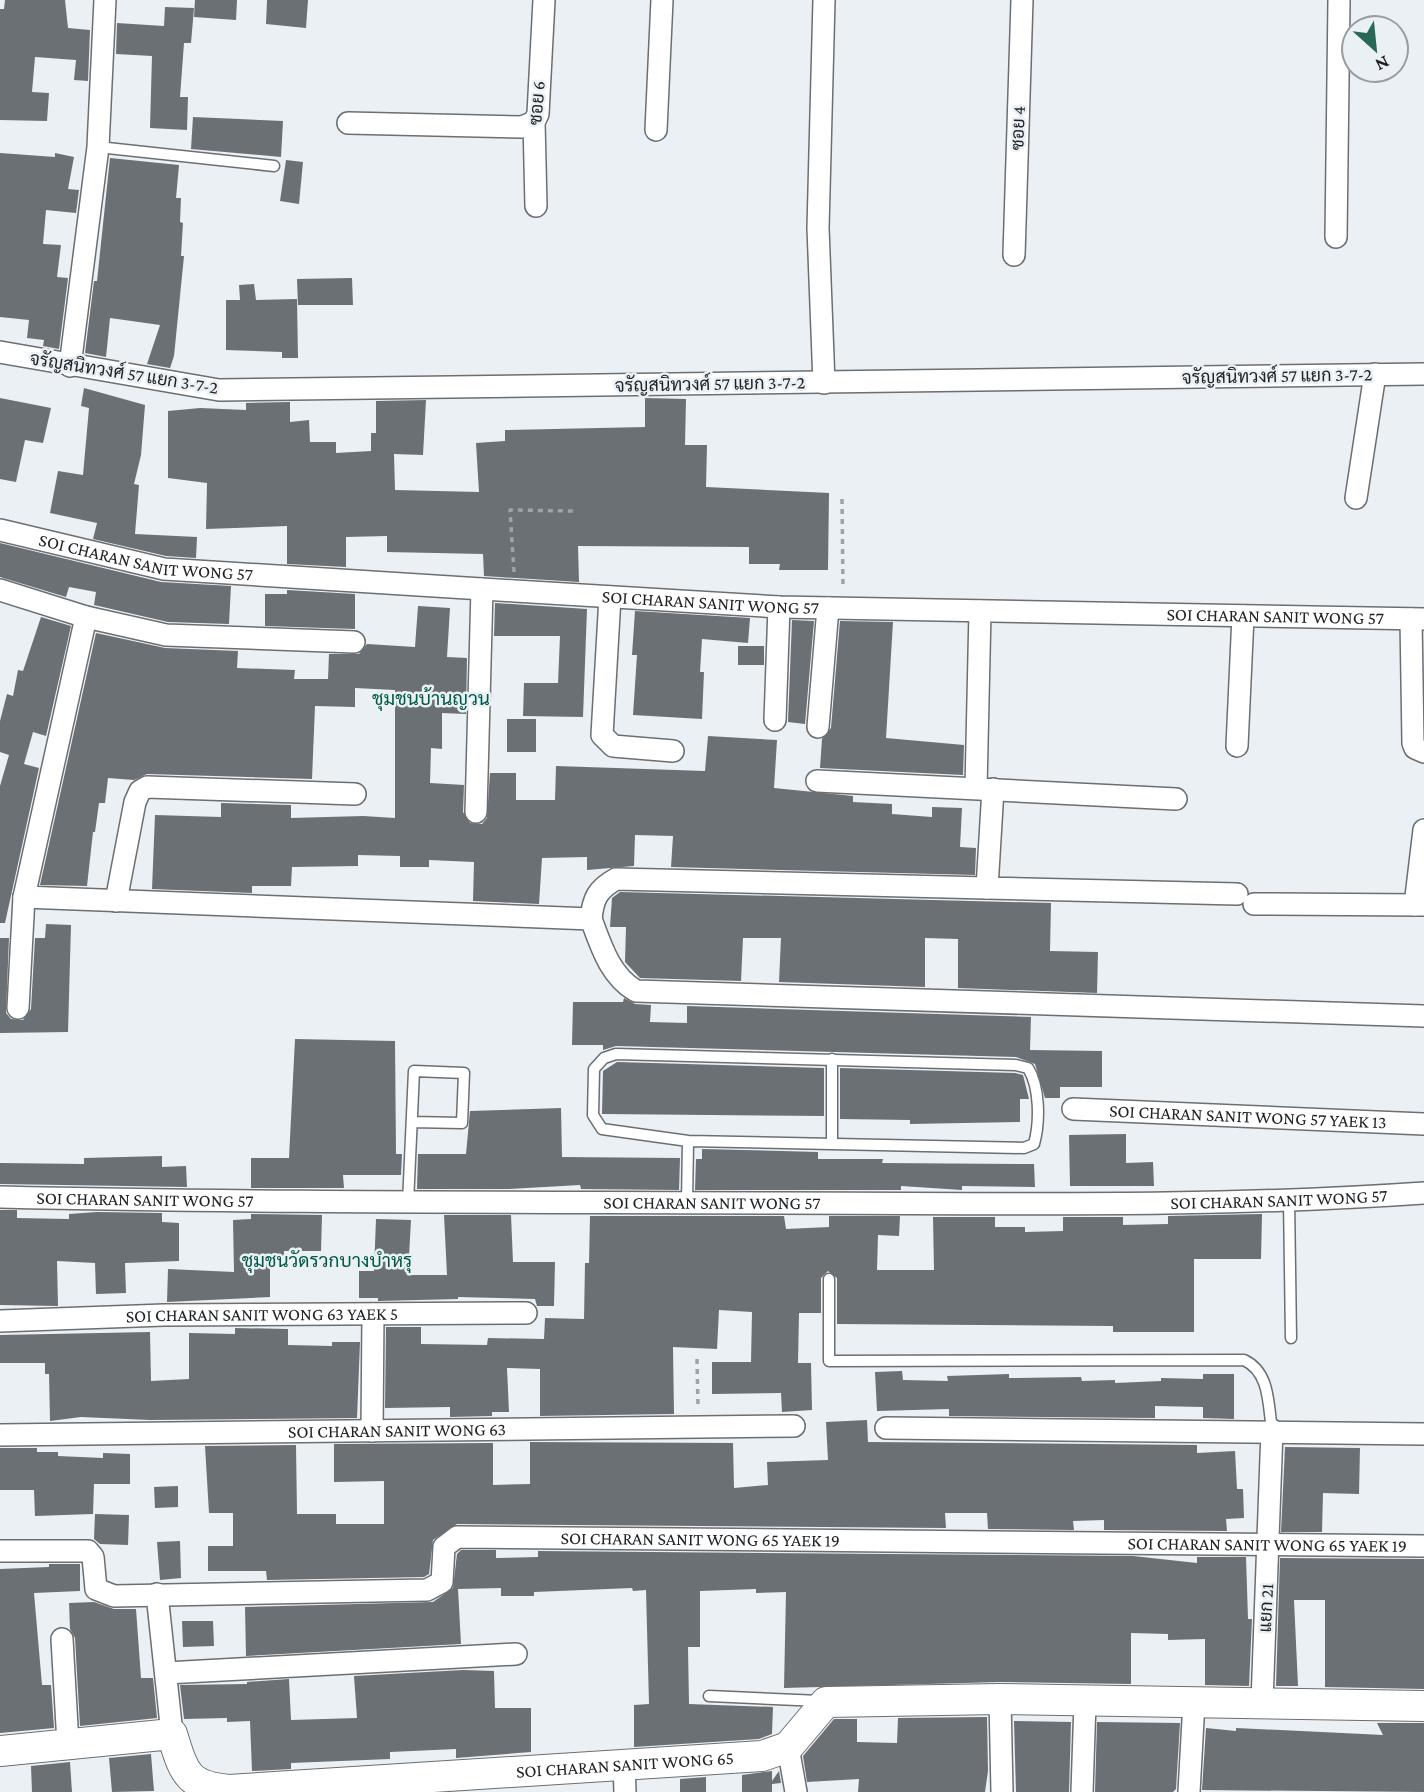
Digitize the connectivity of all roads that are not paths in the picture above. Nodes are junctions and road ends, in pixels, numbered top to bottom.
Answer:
1 (105, 0) edge
2 (544, 0) edge
3 (662, 0) edge
4 (824, 0) edge
5 (1022, 0) edge
6 (1339, 0) edge
7 (534, 122) junction
8 (348, 123) dead end
9 (656, 130) dead end
10 (98, 147) junction
11 (274, 166) dead end
12 (536, 205) dead end
13 (1336, 237) dead end
14 (1014, 255) dead end
15 (0, 352) edge
16 (70, 366) junction
17 (1375, 374) junction
18 (1424, 374) edge
19 (824, 383) junction
20 (1356, 498) dead end
21 (0, 530) edge
22 (482, 589) junction
23 (0, 590) edge
24 (610, 597) junction
25 (779, 607) junction
26 (835, 609) junction
27 (980, 611) junction
28 (1243, 616) junction
29 (86, 617) junction
30 (1417, 619) edge
31 (354, 642) dead end
32 (775, 720) dead end
33 (818, 727) dead end
34 (1237, 746) dead end
35 (673, 751) dead end
36 (1424, 752) edge
37 (817, 781) dead end
38 (985, 788) junction
39 (355, 794) dead end
40 (1176, 799) dead end
41 (476, 812) dead end
42 (1424, 830) edge
43 (987, 888) junction
44 (24, 897) junction
45 (116, 901) junction
46 (1420, 905) edge
47 (595, 930) junction
48 (18, 1008) dead end
49 (1424, 1016) edge
50 (832, 1059) junction
51 (1073, 1109) dead end
52 (412, 1122) junction
53 (1424, 1124) edge
54 (688, 1141) junction
55 (832, 1142) junction
56 (1424, 1194) edge
57 (0, 1198) edge
58 (1289, 1199) junction
59 (408, 1203) junction
60 (687, 1203) junction
61 (829, 1279) dead end
62 (526, 1313) dead end
63 (373, 1314) junction
64 (0, 1321) edge
65 (1290, 1338) dead end
66 (794, 1426) dead end
67 (886, 1428) dead end
68 (1272, 1430) junction
69 (372, 1431) junction
70 (1424, 1434) edge
71 (0, 1435) edge
72 (1270, 1545) junction
73 (1424, 1546) edge
74 (0, 1551) edge
75 (157, 1594) junction
76 (62, 1639) dead end
77 (516, 1654) dead end
78 (166, 1673) junction
79 (709, 1696) dead end
80 (1000, 1699) junction
81 (826, 1702) junction
82 (1085, 1702) junction
83 (1194, 1702) junction
84 (1262, 1702) junction
85 (1424, 1706) edge
86 (172, 1734) junction
87 (68, 1744) junction
88 (788, 1747) junction
89 (0, 1751) edge
90 (625, 1778) edge
91 (434, 1784) edge
92 (796, 1792) edge
93 (1002, 1792) edge
94 (1082, 1792) edge
95 (1189, 1792) edge

1 - 10 street
2 - 7 street, ซอย 6
3 - 9 street
4 - 19 street
5 - 14 street, ซอย 4
6 - 13 street
7 - 8 street
7 - 12 street, ซอย 6
10 - 11 lane
10 - 16 street
15 - 16 street, จรัญสนิทวงศ์ 57 แยก 3-7-2
16 - 19 street, จรัญสนิทวงศ์ 57 แยก 3-7-2
17 - 18 street, จรัญสนิทวงศ์ 57 แยก 3-7-2
17 - 19 street, จรัญสนิทวงศ์ 57 แยก 3-7-2
17 - 20 street
21 - 22 street, SOI CHARAN SANIT WONG 57
22 - 24 street, SOI CHARAN SANIT WONG 57
22 - 41 street
23 - 29 street
24 - 25 street, SOI CHARAN SANIT WONG 57
24 - 35 street
25 - 26 street, SOI CHARAN SANIT WONG 57
25 - 32 street
26 - 27 street, SOI CHARAN SANIT WONG 57
26 - 33 street
27 - 28 street, SOI CHARAN SANIT WONG 57
27 - 38 street
28 - 30 street, SOI CHARAN SANIT WONG 57
28 - 34 street
29 - 31 street
29 - 44 street
30 - 36 street
37 - 38 street
38 - 40 street
38 - 43 street
39 - 45 street
42 - 46 street
43 - 46 street
43 - 47 street
44 - 45 street
44 - 48 street
45 - 47 street
47 - 49 street
50 - 54 lane
50 - 55 lane
50 - 55 lane
51 - 53 street, SOI CHARAN SANIT WONG 57 YAEK 13
52 - 52 lane
52 - 59 lane
54 - 55 lane
54 - 60 lane
56 - 58 street, SOI CHARAN SANIT WONG 57
57 - 59 street, SOI CHARAN SANIT WONG 57
58 - 60 street, SOI CHARAN SANIT WONG 57
58 - 65 lane
59 - 60 street, SOI CHARAN SANIT WONG 57
61 - 68 lane
62 - 63 street, SOI CHARAN SANIT WONG 63 YAEK 5
63 - 64 street, SOI CHARAN SANIT WONG 63 YAEK 5
63 - 69 street
66 - 69 street, SOI CHARAN SANIT WONG 63
67 - 68 street
68 - 70 street
68 - 72 street, แยก 21
69 - 71 street, SOI CHARAN SANIT WONG 63
72 - 73 street, SOI CHARAN SANIT WONG 65 YAEK 19
72 - 75 street, SOI CHARAN SANIT WONG 65 YAEK 19
72 - 84 street, แยก 21
74 - 75 street
75 - 78 street
76 - 87 street
77 - 78 street
78 - 86 street
79 - 81 lane
80 - 81 street
80 - 82 street
80 - 93 street
81 - 88 street
82 - 83 street
82 - 94 street
83 - 84 street
83 - 95 street
84 - 85 street
86 - 87 street
86 - 91 street, SOI CHARAN SANIT WONG 65
87 - 89 street
88 - 90 street, SOI CHARAN SANIT WONG 65
88 - 92 street
90 - 91 street, SOI CHARAN SANIT WONG 65

